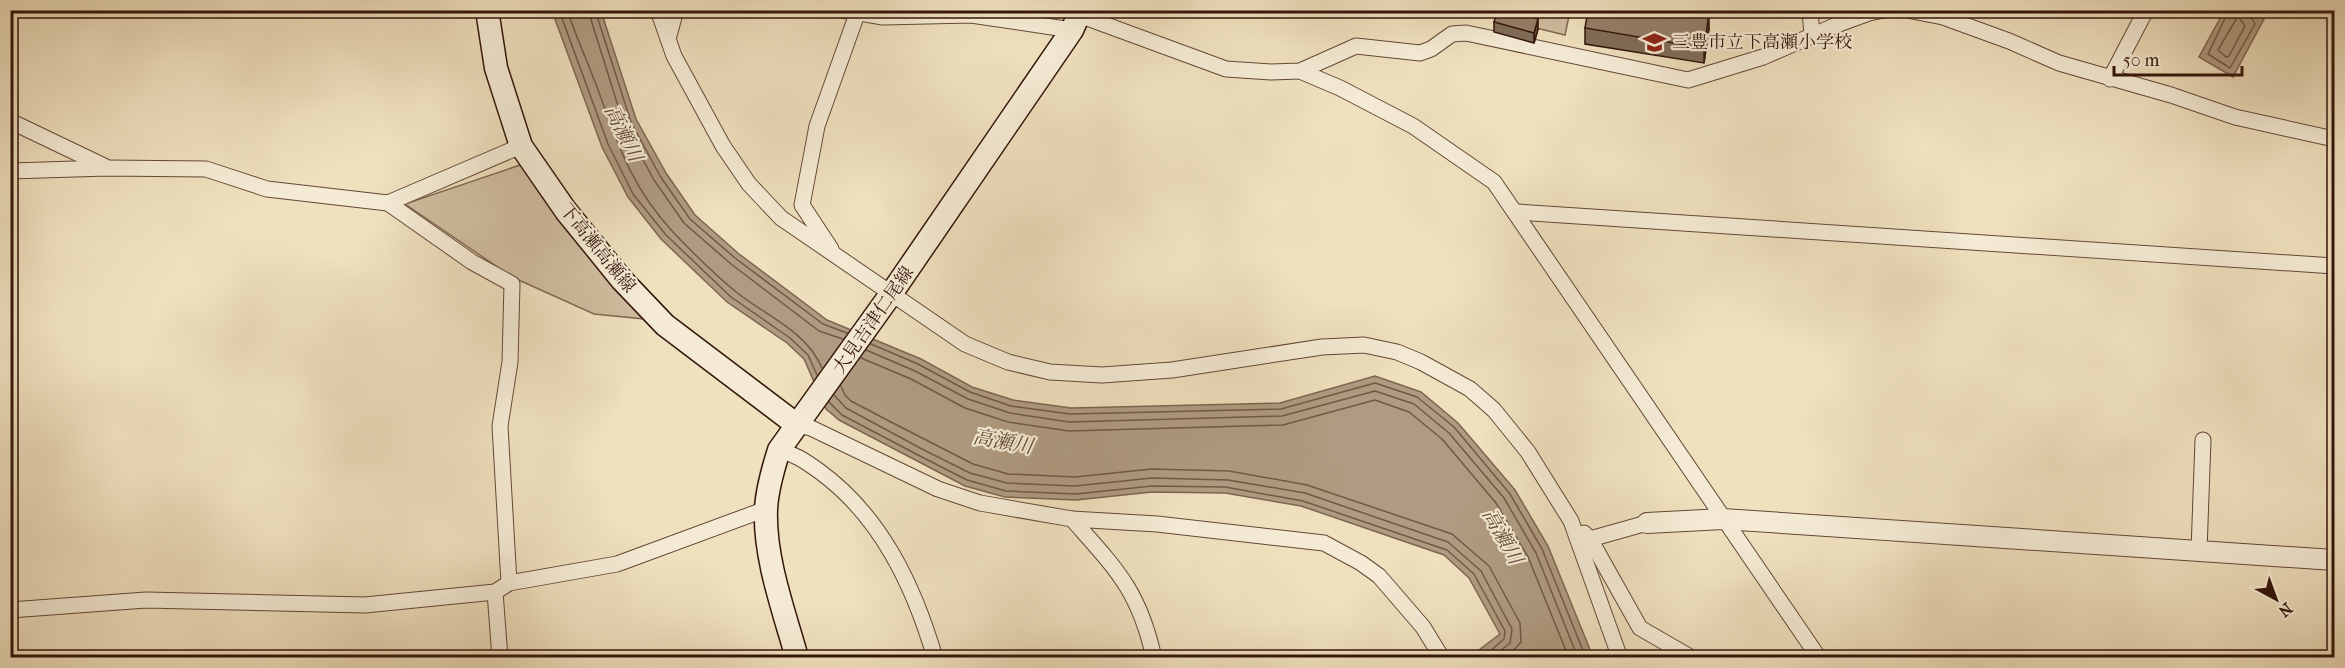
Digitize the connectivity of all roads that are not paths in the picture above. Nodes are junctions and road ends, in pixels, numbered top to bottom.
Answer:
1 (487, 10) edge
2 (658, 10) edge
3 (676, 10) edge
4 (1810, 10) edge
5 (1884, 10) edge
6 (1907, 10) edge
7 (2146, 10) edge
8 (849, 12) edge
9 (884, 14) edge
10 (1077, 19) edge
11 (1812, 36) junction
12 (668, 39) junction
13 (1300, 71) junction
14 (2110, 79) junction
15 (10, 121) edge
16 (2334, 139) edge
17 (521, 146) junction
18 (107, 168) junction
19 (10, 171) edge
20 (388, 203) junction
21 (1517, 212) junction
22 (836, 258) junction
23 (2334, 266) edge
24 (891, 294) junction
25 (797, 425) junction
26 (2203, 440) dead end
27 (779, 450) junction
28 (766, 509) junction
29 (1072, 519) junction
30 (1723, 519) junction
31 (1571, 521) junction
32 (1647, 523) joint
33 (1590, 539) junction
34 (2199, 551) junction
35 (2334, 560) edge
36 (509, 583) junction
37 (495, 592) junction
38 (10, 610) edge
39 (500, 657) edge
40 (797, 657) edge
41 (935, 657) edge
42 (1154, 657) edge
43 (1442, 657) edge
44 (1620, 657) edge
45 (1692, 657) edge
46 (1819, 657) edge

1 - 17 main road, 下高瀬高瀬線
2 - 12 street
3 - 12 street
4 - 11 street
5 - 11 street
6 - 14 street
7 - 14 street
8 - 9 street
8 - 22 street
9 - 10 street
10 - 13 street
10 - 24 main road, 大見吉津仁尾線
11 - 13 street
12 - 22 street
13 - 21 street
14 - 16 street
15 - 18 street
17 - 20 street
17 - 25 main road, 下高瀬高瀬線
18 - 19 street
18 - 20 street
20 - 36 street
21 - 23 street
21 - 30 street
22 - 24 street
24 - 25 main road, 大見吉津仁尾線
24 - 31 street
25 - 27 main road, 大見吉津仁尾線
25 - 29 street
26 - 34 street
27 - 28 main road, 大見吉津仁尾線
27 - 41 street
28 - 36 street
28 - 40 main road, 大見吉津仁尾線
29 - 42 street
29 - 43 street
30 - 32 street
30 - 34 street
30 - 46 street
31 - 33 street
31 - 44 street
32 - 33 street
33 - 45 street
34 - 35 street
36 - 37 street
37 - 38 street
37 - 39 street

